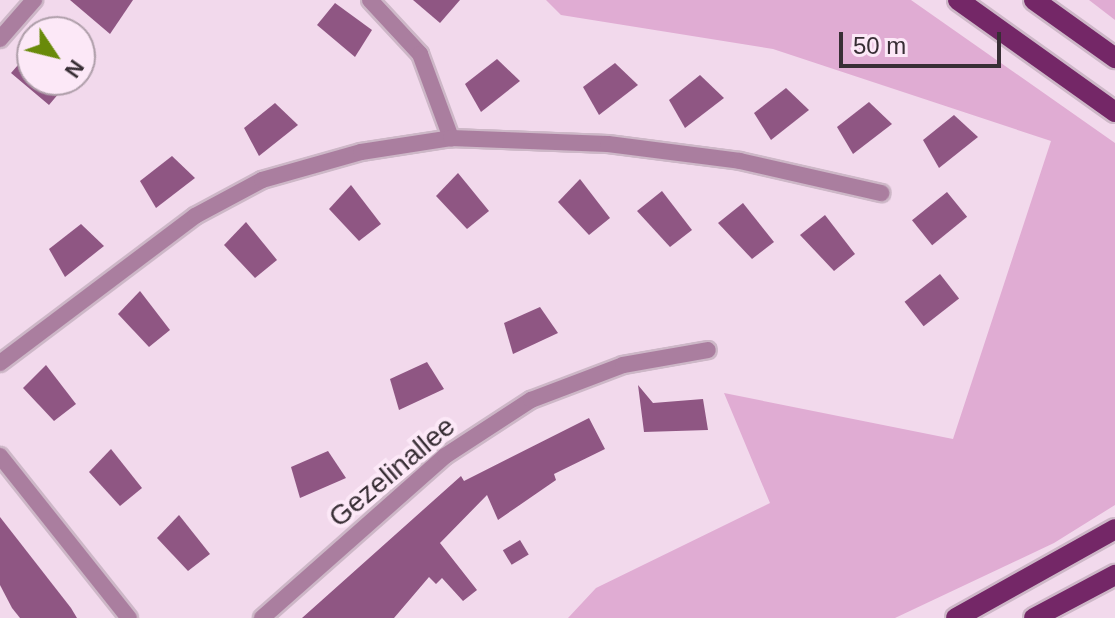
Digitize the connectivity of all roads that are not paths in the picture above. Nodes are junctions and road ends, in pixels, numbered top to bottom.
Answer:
1 (34, 0) edge
2 (370, 0) edge
3 (958, 0) edge
4 (1034, 0) edge
5 (0, 39) edge
6 (1115, 58) edge
7 (1115, 112) edge
8 (451, 138) junction
9 (881, 193) dead end
10 (708, 350) dead end
11 (0, 363) edge
12 (0, 456) edge
13 (1115, 529) edge
14 (1115, 575) edge
15 (129, 618) edge
16 (262, 618) edge
17 (956, 618) edge
18 (1034, 618) edge

1 - 5 street
2 - 8 street
3 - 7 main road
4 - 6 main road
8 - 9 street
8 - 11 street
10 - 16 street, Gezelinallee
12 - 15 street
13 - 17 main road
14 - 18 main road

